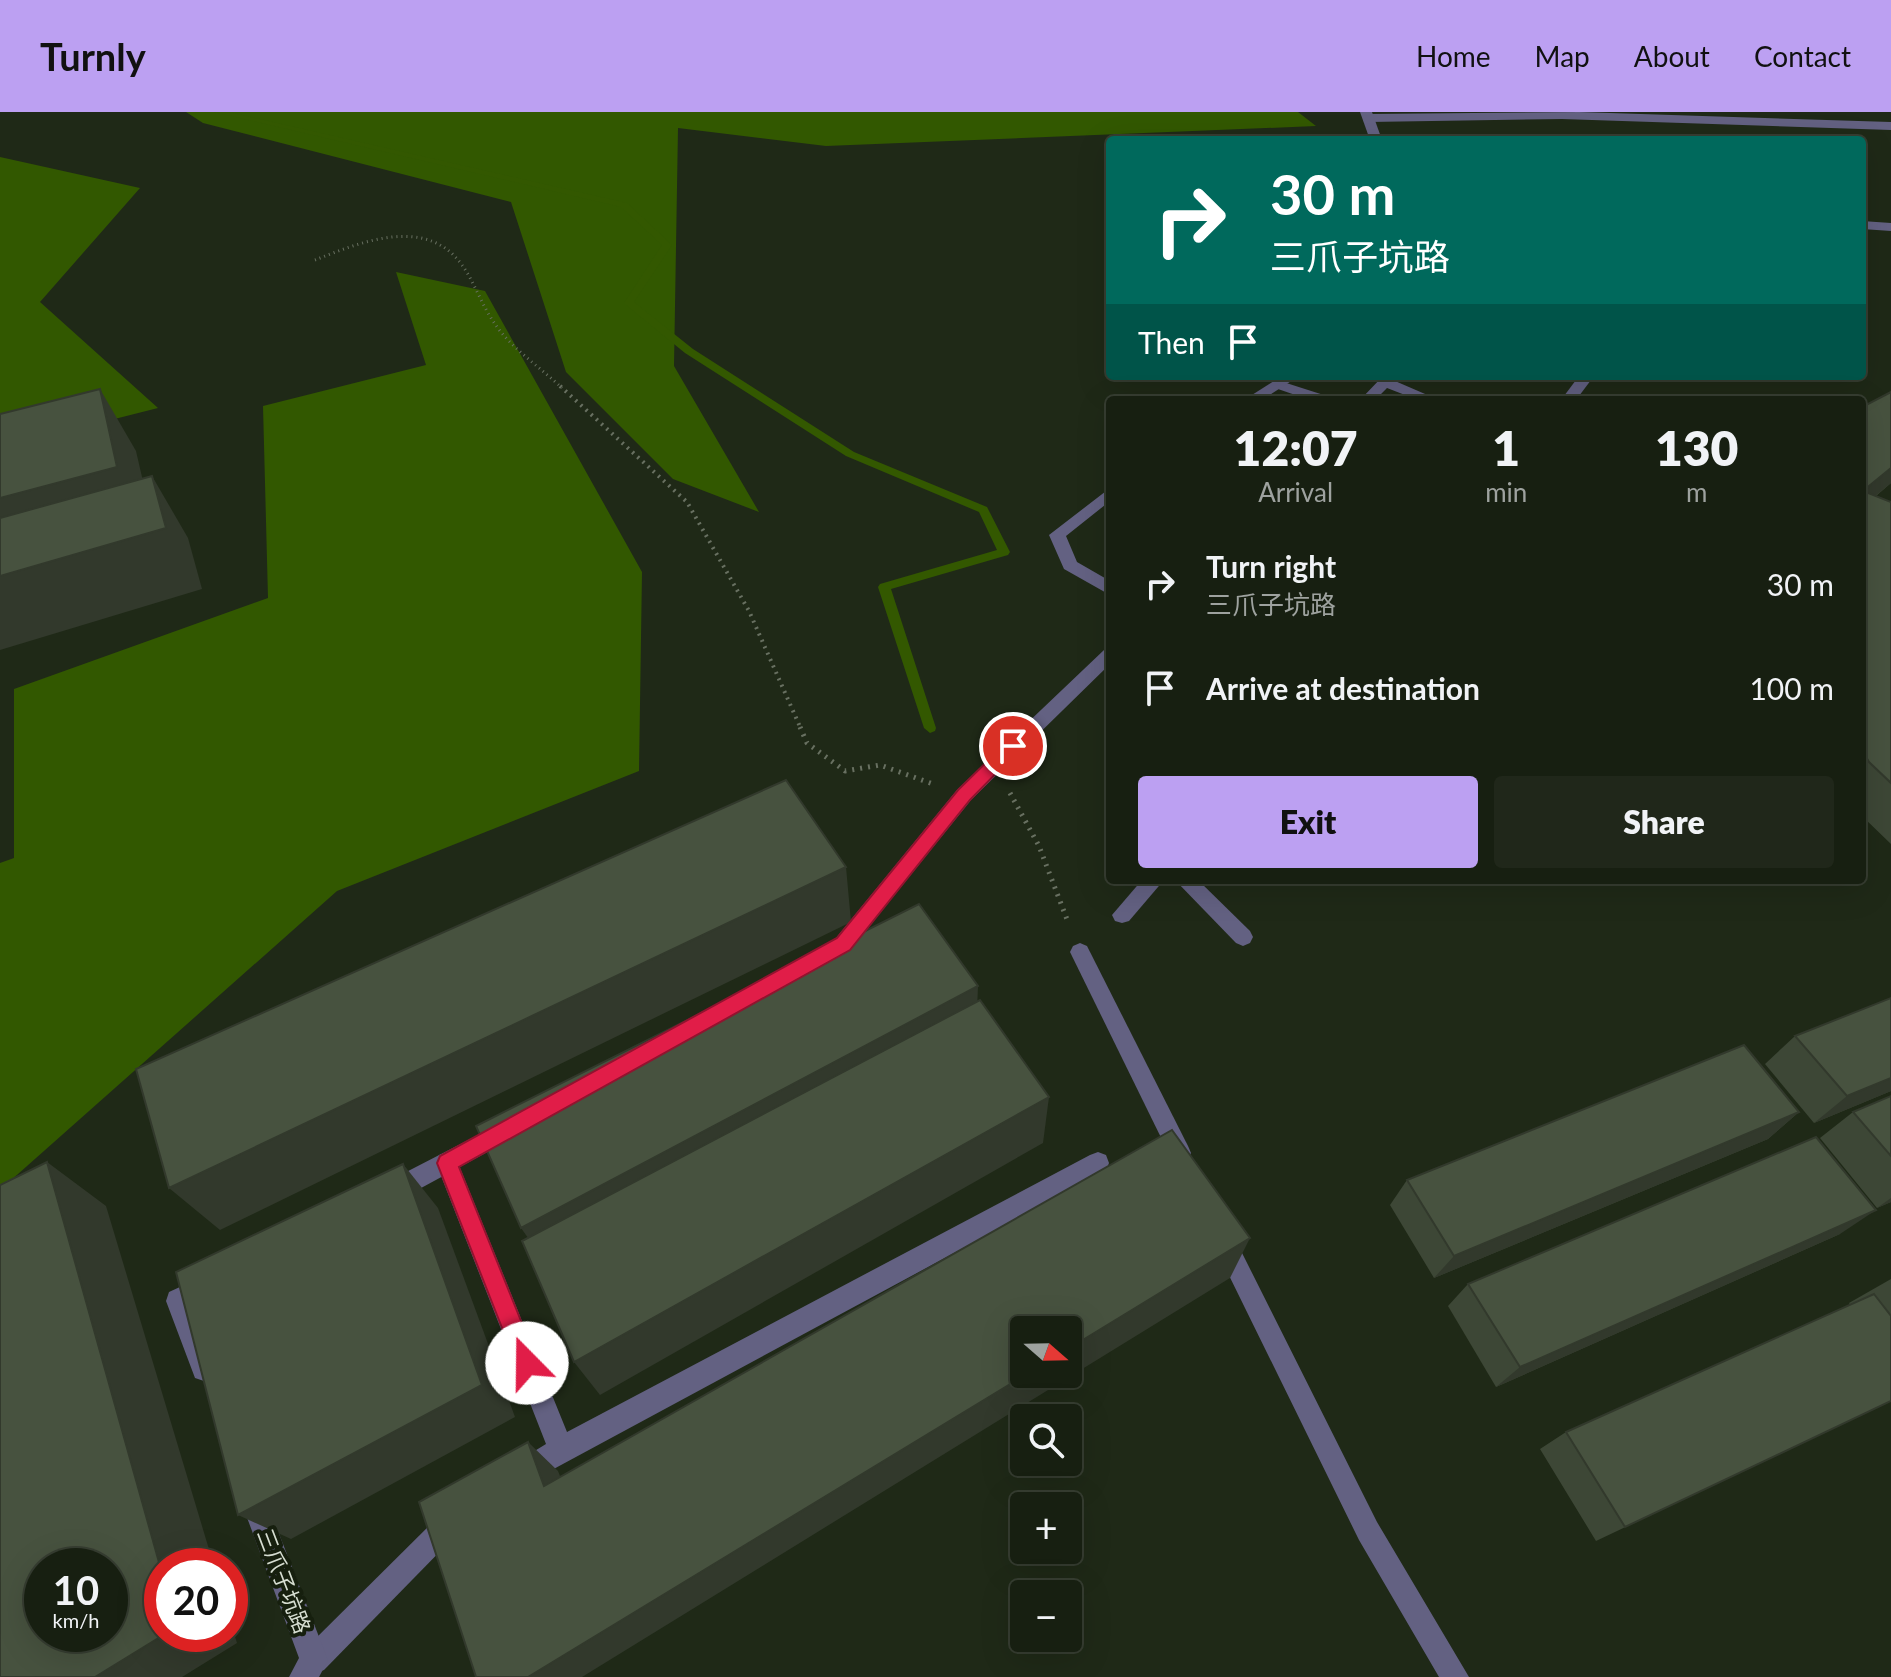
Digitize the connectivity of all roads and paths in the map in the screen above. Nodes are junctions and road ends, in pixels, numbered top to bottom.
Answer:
1 (1368, 115) edge
2 (1891, 126) edge
3 (1375, 136) edge
4 (1866, 225) edge
5 (1891, 227) edge
6 (315, 260) dead end
7 (1286, 380) edge
8 (1387, 380) edge
9 (1390, 380) edge
10 (1584, 380) edge
11 (1258, 396) edge
12 (1317, 396) edge
13 (1371, 396) edge
14 (1424, 396) edge
15 (1571, 396) edge
16 (1106, 496) edge
17 (1106, 587) edge
18 (1106, 658) edge
19 (994, 764) junction
20 (964, 795) junction
21 (1150, 884) edge
22 (1189, 884) edge
23 (1122, 915) dead end
24 (1243, 937) dead end
25 (1080, 952) joint
26 (802, 967) edge
27 (529, 1118) edge
28 (447, 1163) junction
29 (1098, 1163) dead end
30 (1190, 1173) edge
31 (376, 1199) edge
32 (1218, 1228) edge
33 (221, 1279) edge
34 (212, 1391) edge
35 (561, 1449) junction
36 (246, 1481) edge
37 (509, 1482) edge
38 (471, 1506) edge
39 (308, 1669) edge
40 (1455, 1677) edge

1 - 2 street
1 - 3 street
4 - 5 street
6 - 20 path
7 - 11 street
7 - 12 street
8 - 13 street
9 - 14 street
10 - 15 street
16 - 17 street
18 - 19 street
19 - 20 street
19 - 25 path
20 - 26 street
21 - 23 street
22 - 24 street
25 - 30 street
27 - 28 street
28 - 31 street
28 - 35 street
29 - 35 street
32 - 40 street
33 - 34 street
35 - 37 street
36 - 39 street, 三爪子坑路
38 - 39 street

